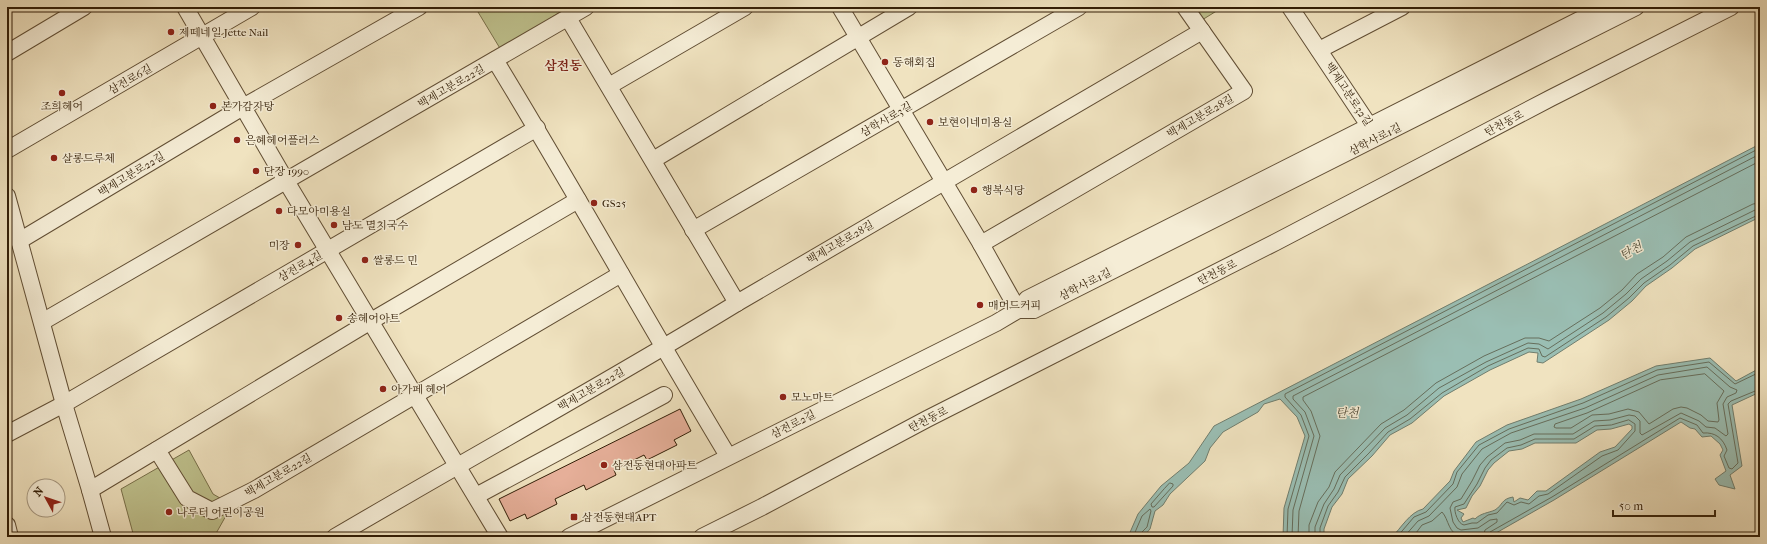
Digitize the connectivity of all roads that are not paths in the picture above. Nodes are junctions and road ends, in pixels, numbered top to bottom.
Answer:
1 (84, 7) edge
2 (185, 7) edge
3 (252, 7) edge
4 (419, 7) edge
5 (586, 7) edge
6 (745, 7) edge
7 (840, 7) edge
8 (909, 7) edge
9 (1079, 7) edge
10 (1185, 7) edge
11 (1290, 7) edge
12 (1402, 7) edge
13 (1605, 7) edge
14 (1636, 7) edge
15 (1731, 7) edge
16 (568, 18) junction
17 (1202, 31) junction
18 (202, 36) junction
19 (858, 38) junction
20 (1319, 50) junction
21 (7, 53) edge
22 (495, 60) junction
23 (609, 86) junction
24 (243, 107) junction
25 (900, 110) junction
26 (537, 128) junction
27 (1373, 132) junction
28 (7, 150) edge
29 (653, 160) junction
30 (286, 181) junction
31 (944, 182) junction
32 (7, 196) edge
33 (578, 200) junction
34 (693, 230) junction
35 (19, 241) junction
36 (981, 244) junction
37 (328, 250) junction
38 (621, 274) junction
39 (737, 303) junction
40 (1018, 310) junction
41 (371, 321) junction
42 (42, 322) junction
43 (663, 348) junction
44 (415, 394) junction
45 (664, 395) dead end
46 (64, 404) junction
47 (7, 434) edge
48 (157, 450) junction
49 (728, 456) junction
50 (457, 465) junction
51 (90, 490) junction
52 (476, 496) junction
53 (7, 525) edge
54 (10, 537) edge
55 (103, 537) edge
56 (336, 537) edge
57 (500, 537) edge
58 (569, 537) edge
59 (702, 537) edge

1 - 21 street
2 - 18 street
3 - 18 street, 삼전로6길
4 - 24 street, 백제고분로22길
5 - 16 street
6 - 23 street
7 - 19 street
8 - 19 street
9 - 25 street, 삼학사로3길
10 - 17 street
11 - 20 street, 백제고분로32길
12 - 20 street, 백제고분로32길
13 - 27 street, 삼학사로1길
14 - 27 street, 삼학사로1길
15 - 59 street, 탄천동로
16 - 22 street
16 - 23 street
17 - 31 street, 백제고분로28길
17 - 36 street, 백제고분로28길
18 - 24 street
18 - 28 street, 삼전로6길
19 - 25 street
19 - 29 street
20 - 27 street, 백제고분로32길
22 - 26 street, 백제고분로22길
22 - 30 street, 백제고분로22길
23 - 29 street
24 - 30 street
24 - 35 street, 백제고분로22길
25 - 31 street
25 - 34 street, 삼학사로3길
26 - 33 street, 백제고분로22길
26 - 37 street, 삼전로4길
27 - 40 street, 삼학사로1길
29 - 34 street
30 - 37 street
30 - 42 street, 백제고분로22길
31 - 36 street
31 - 39 street, 백제고분로28길
32 - 35 street
33 - 38 street, 백제고분로22길
33 - 41 street
34 - 39 street
35 - 42 street
36 - 40 street
37 - 41 street
37 - 46 street, 삼전로4길
38 - 43 street, 백제고분로22길
38 - 44 street, 백제고분로22길
39 - 43 street, 백제고분로28길
40 - 49 street, 삼전로2길
41 - 44 street
41 - 48 street
42 - 46 street
43 - 49 street, 백제고분로22길
43 - 50 street, 백제고분로22길
44 - 48 street, 백제고분로22길
44 - 50 street
45 - 52 street
46 - 47 street, 삼전로4길
46 - 51 street
48 - 51 street
49 - 58 street, 삼전로2길
50 - 52 street
50 - 56 street, 백제고분로22길
51 - 55 street
52 - 57 street
53 - 54 street

